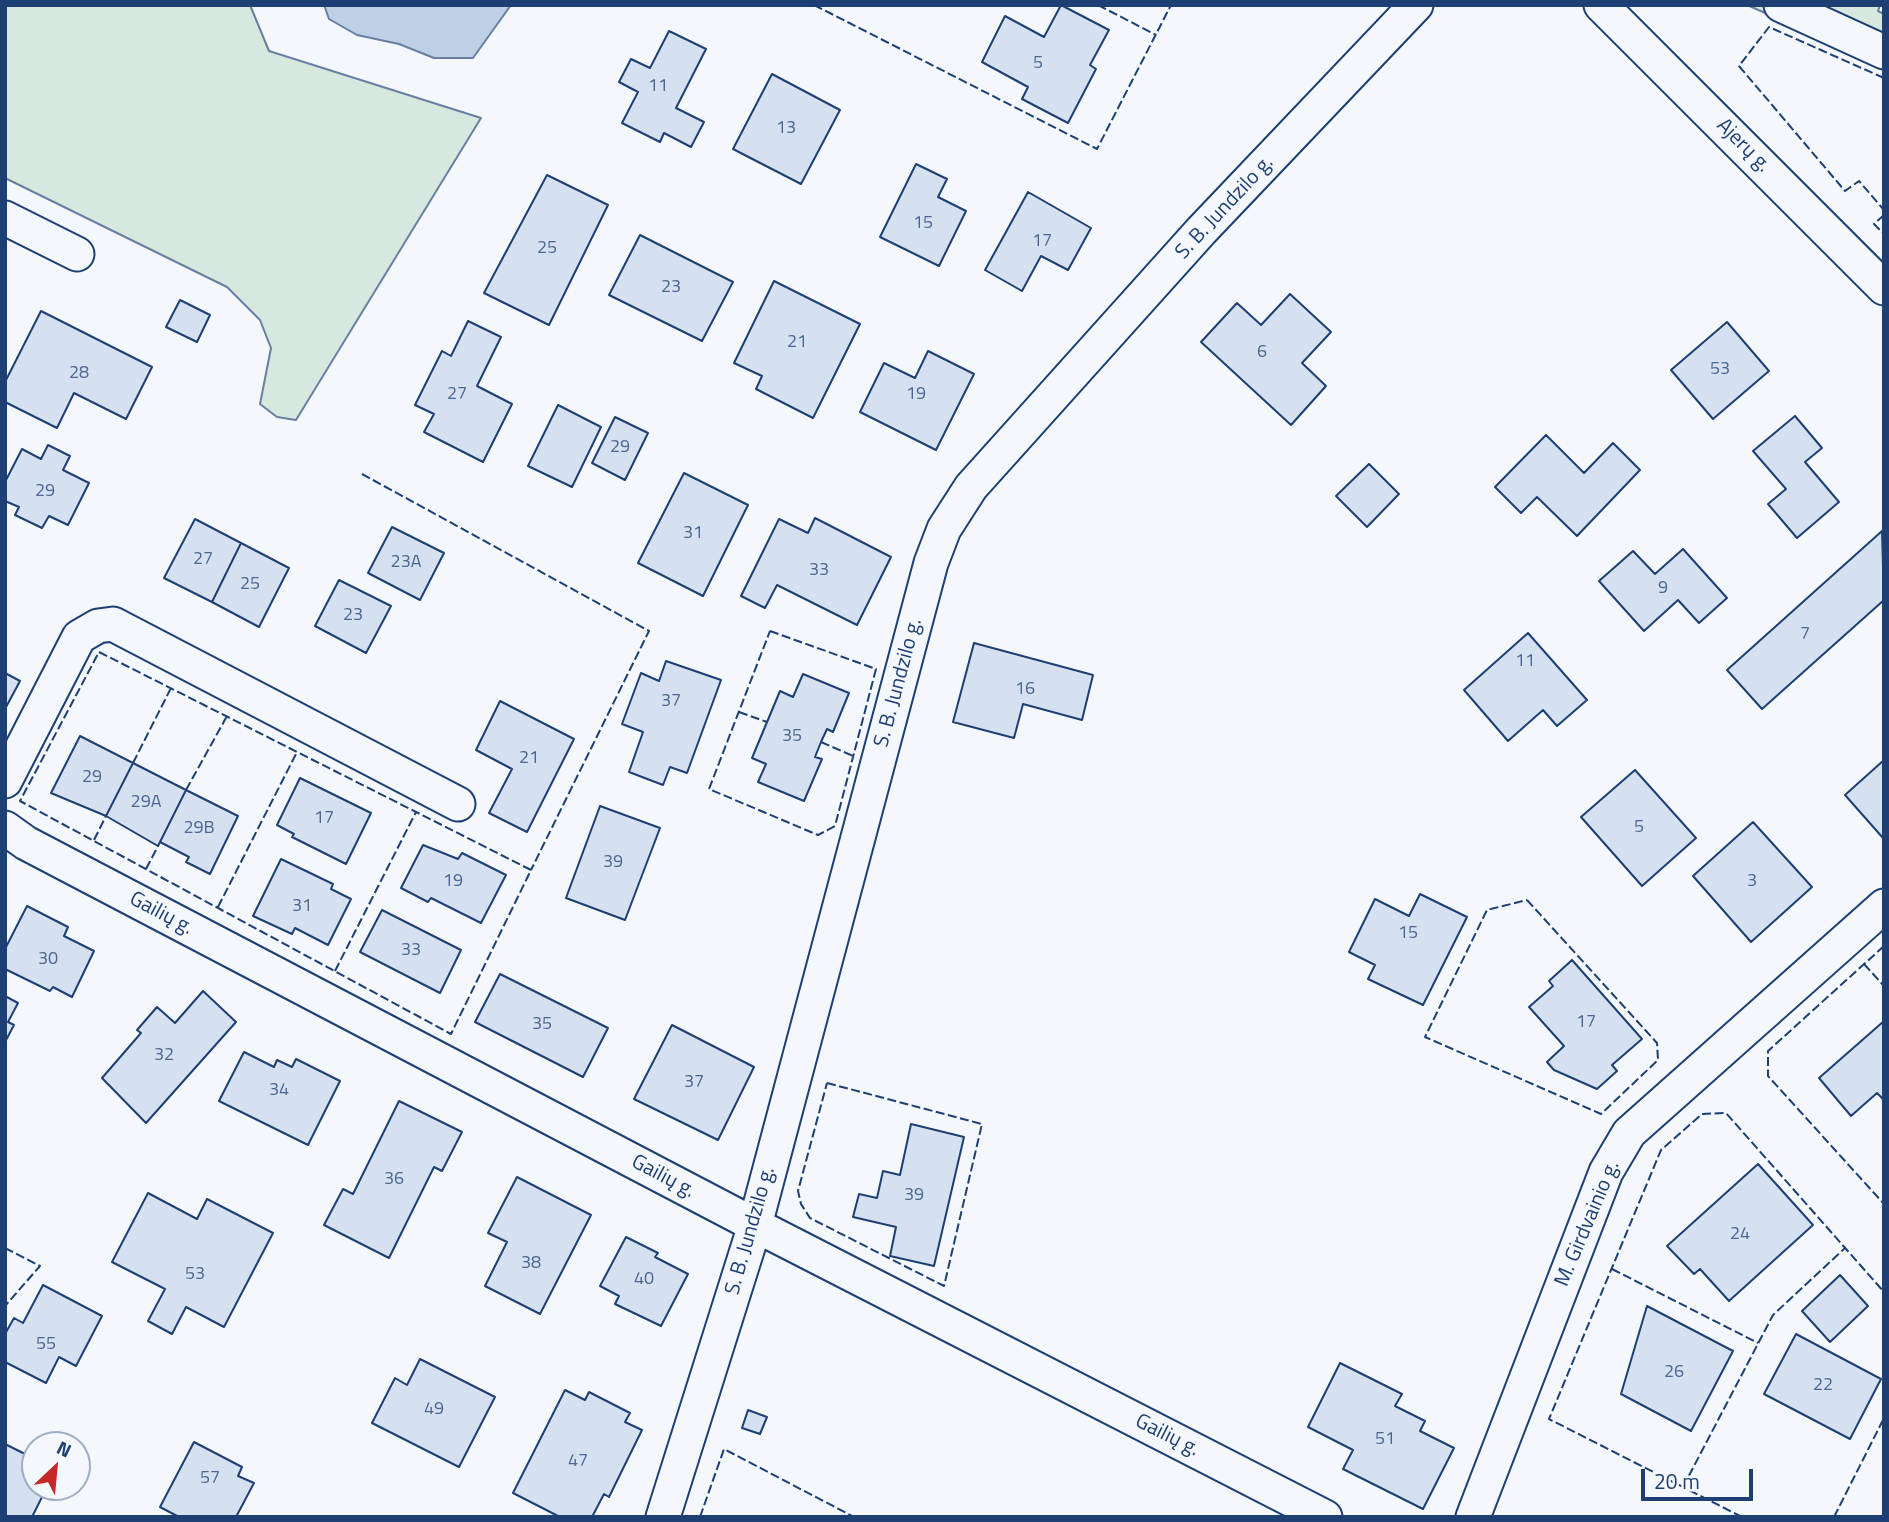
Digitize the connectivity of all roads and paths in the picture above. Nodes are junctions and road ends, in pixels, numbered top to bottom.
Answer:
1 (1416, 5) edge
2 (1601, 5) edge
3 (1781, 5) edge
4 (1884, 51) edge
5 (5, 218) edge
6 (77, 254) dead end
7 (1884, 288) edge
8 (5, 781) edge
9 (458, 804) dead end
10 (5, 828) edge
11 (1884, 906) edge
12 (755, 1225) junction
13 (663, 1517) edge
14 (1325, 1517) edge
15 (1473, 1517) edge

1 - 12 street, S. B. Jundzilo g.
2 - 7 street, Ajerų g.
3 - 4 street
5 - 6 street
8 - 9 street
10 - 12 street, Gailių g.
11 - 15 street, M. Girdvainio g.
12 - 13 street, S. B. Jundzilo g.
12 - 14 street, Gailių g.

